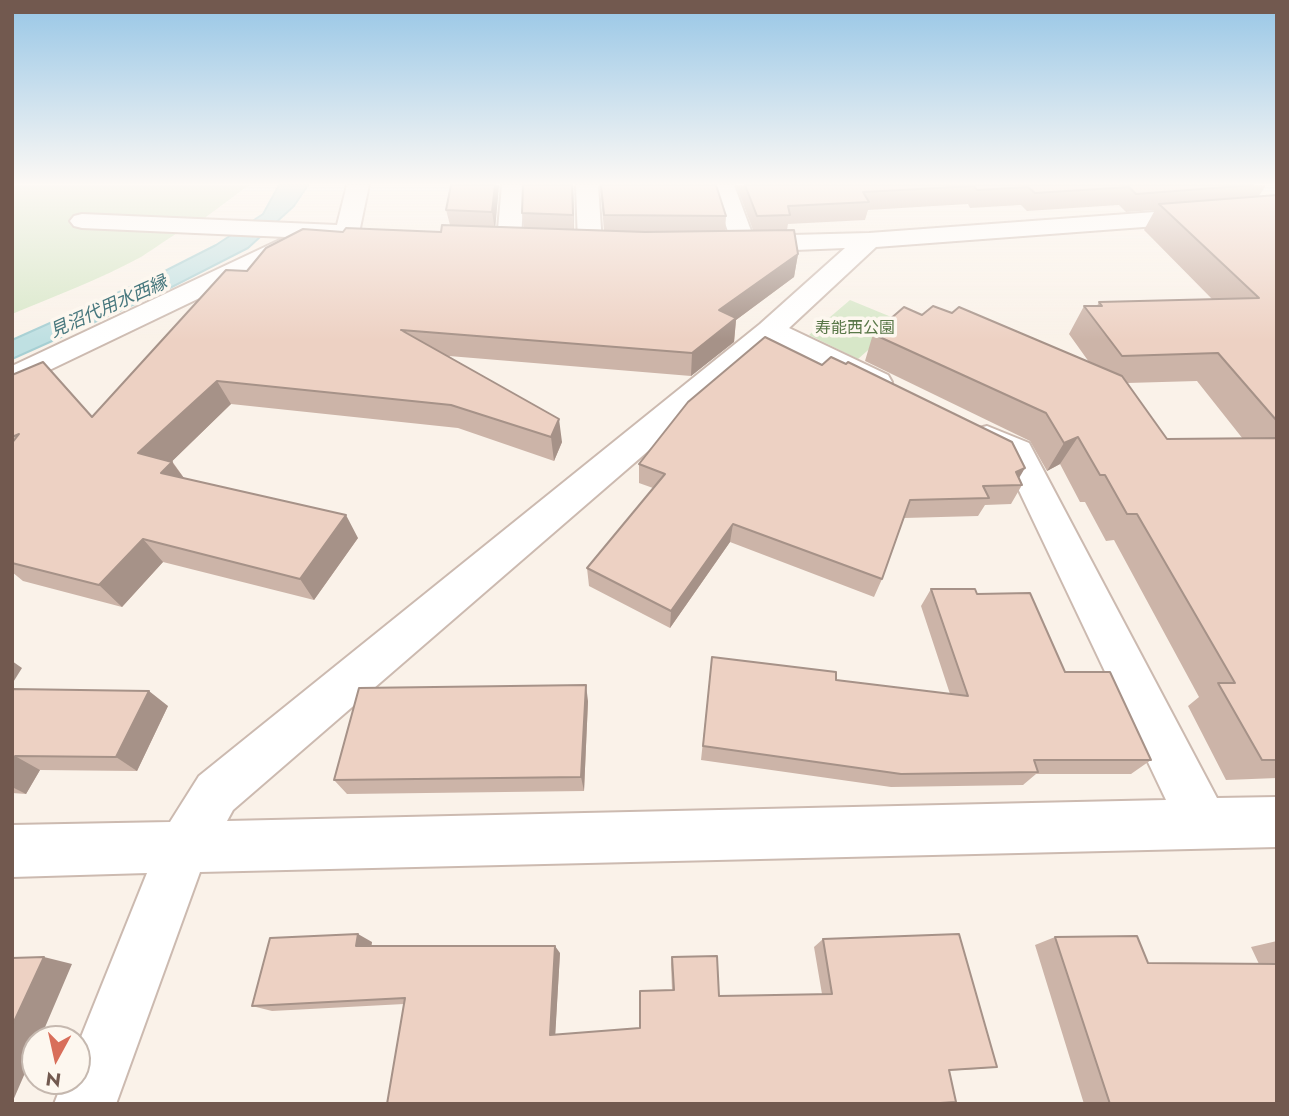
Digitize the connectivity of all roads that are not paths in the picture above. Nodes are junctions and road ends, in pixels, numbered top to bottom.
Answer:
1 (310, 237) edge
2 (590, 237) edge
3 (733, 237) edge
4 (909, 237) edge
5 (482, 239) edge
6 (509, 240) joint
7 (869, 240) junction
8 (535, 241) edge
9 (562, 242) edge
10 (590, 243) junction
11 (617, 243) edge
12 (770, 330) junction
13 (12, 378) edge
14 (906, 397) edge
15 (955, 421) edge
16 (1277, 822) edge
17 (1203, 823) junction
18 (183, 848) junction
19 (12, 851) edge
20 (85, 1104) edge

1 - 13 street
2 - 10 street
3 - 7 street
4 - 7 street
5 - 6 street
6 - 8 street
7 - 12 street
9 - 10 street
10 - 11 street
12 - 14 street
12 - 18 street
15 - 17 street
16 - 17 street
17 - 18 street
18 - 19 street
18 - 20 street

